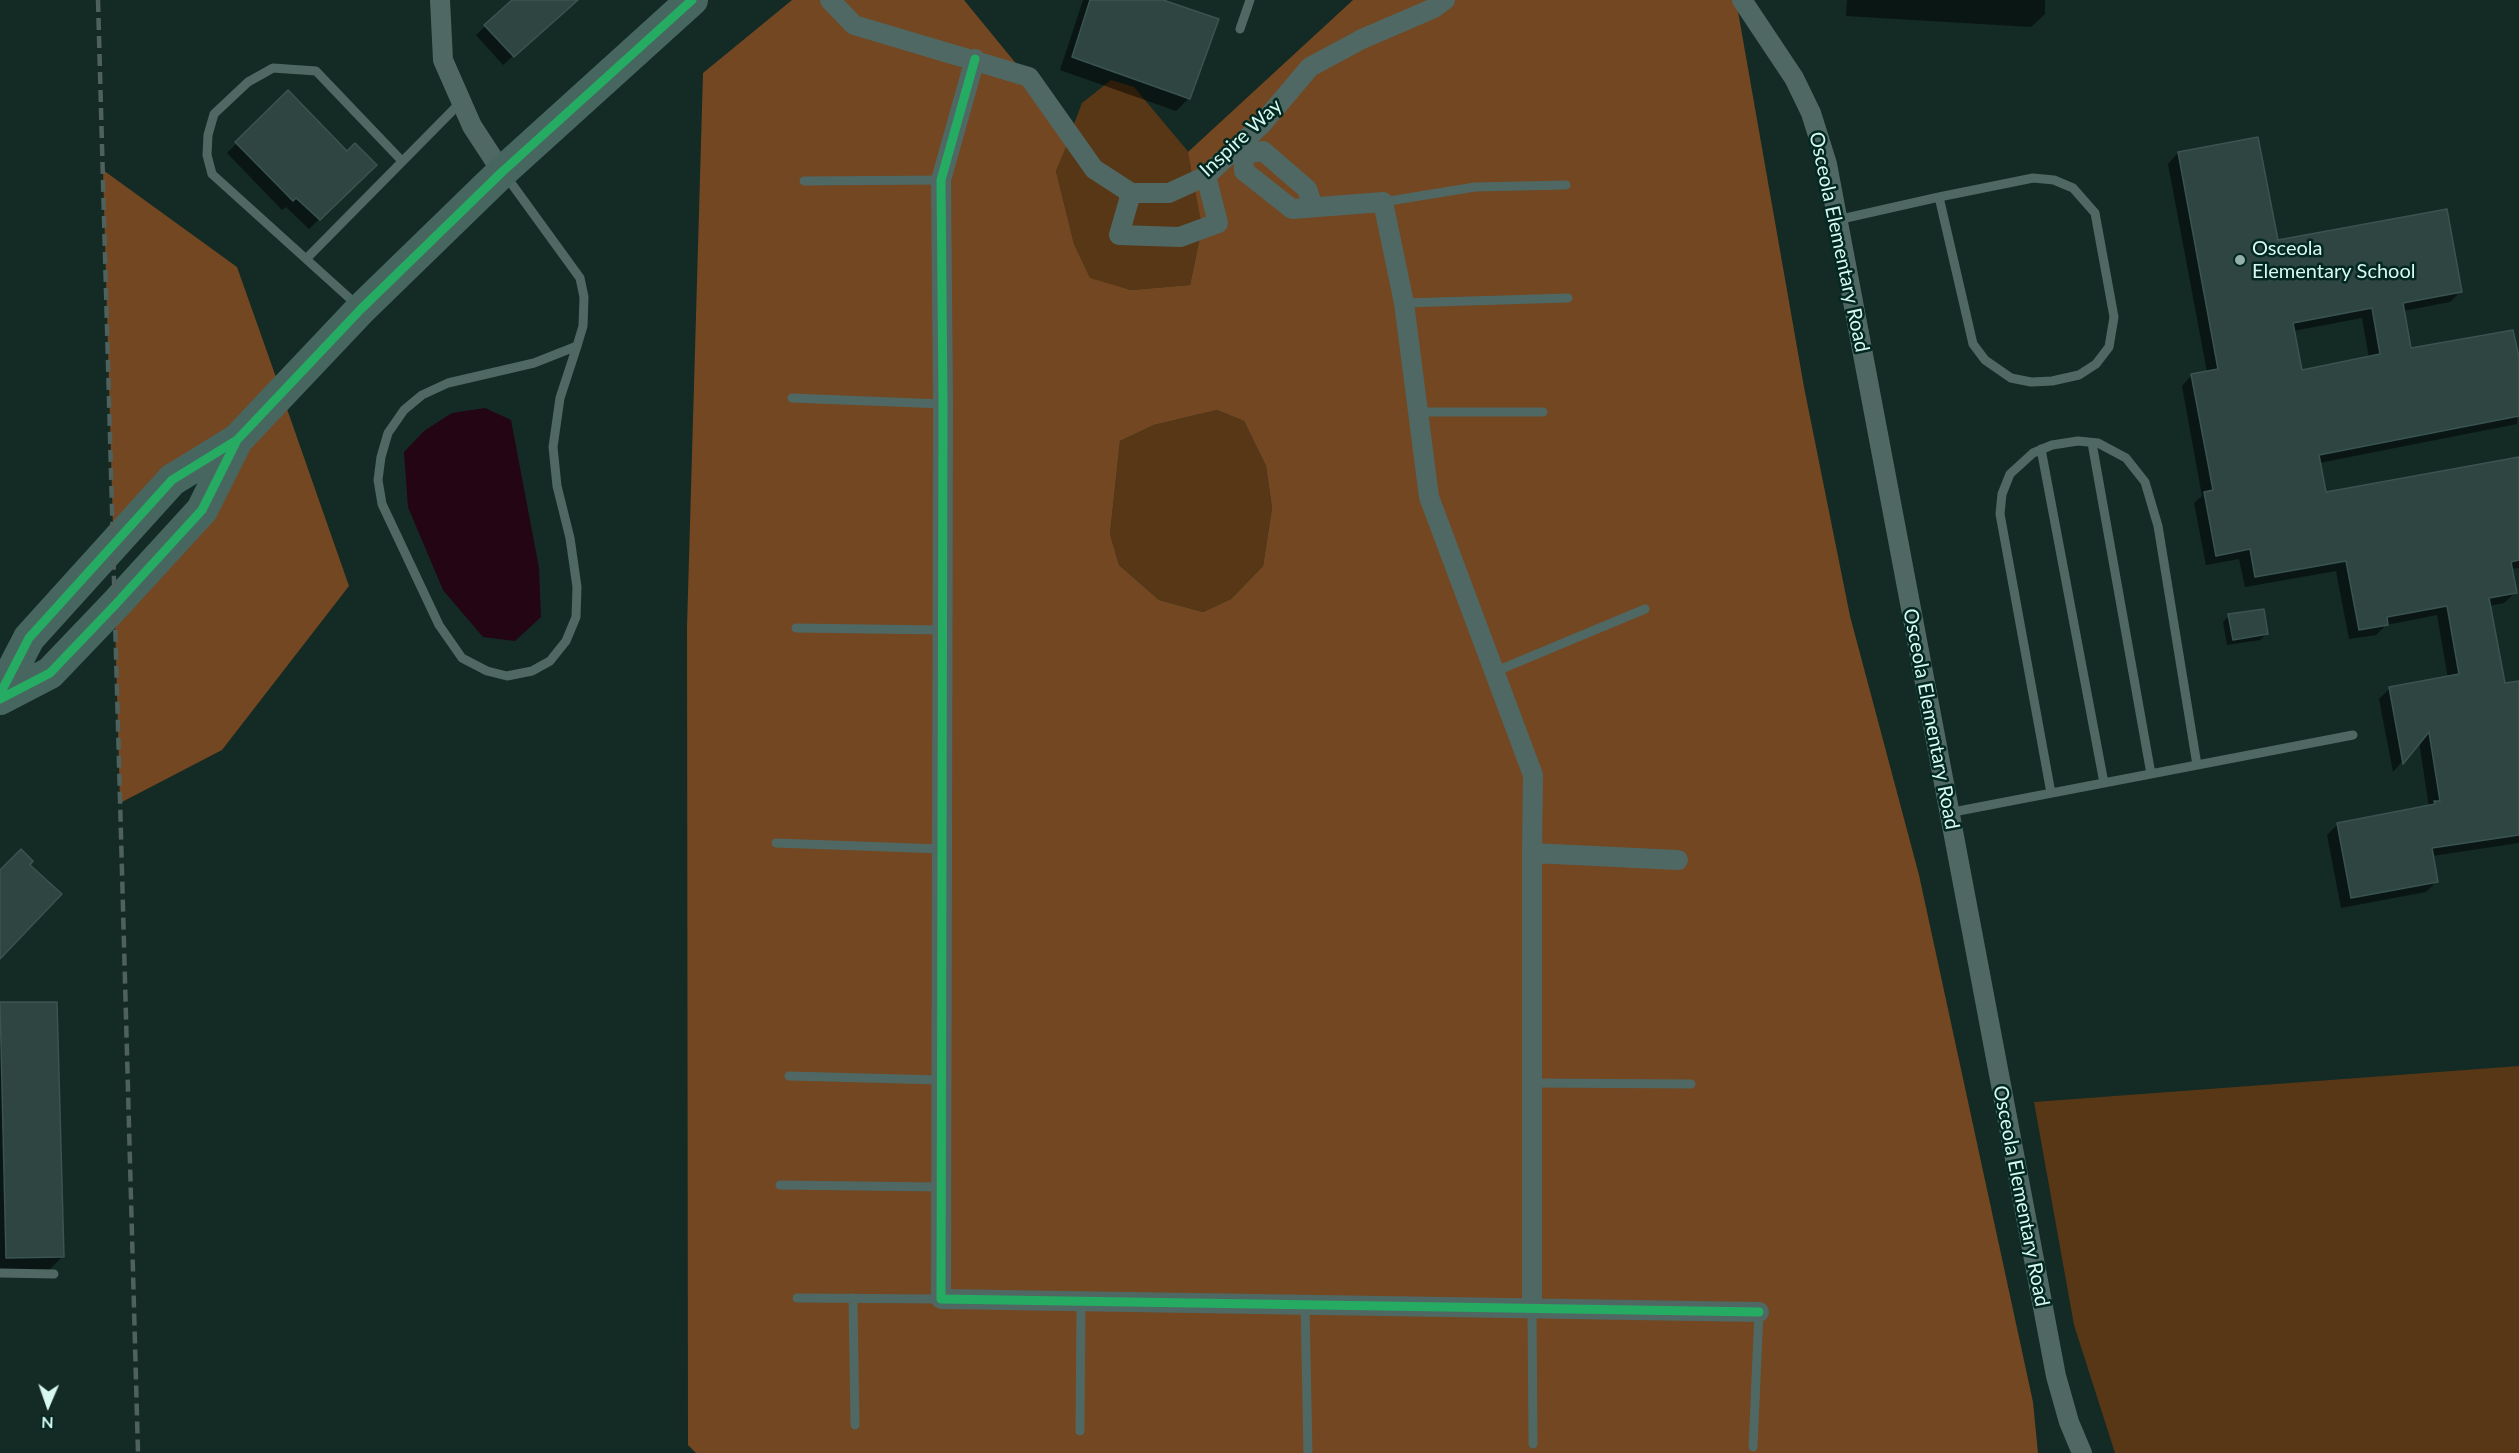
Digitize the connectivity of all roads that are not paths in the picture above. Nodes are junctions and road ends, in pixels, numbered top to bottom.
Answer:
1 (440, 0) edge
2 (692, 0) edge
3 (831, 0) edge
4 (1250, 0) edge
5 (1445, 0) edge
6 (1742, 0) edge
7 (1240, 29) dead end
8 (975, 59) junction
9 (461, 102) junction
10 (1240, 151) junction
11 (402, 161) junction
12 (502, 172) junction
13 (1206, 176) junction
14 (940, 180) junction
15 (804, 181) dead end
16 (1566, 185) dead end
17 (1131, 193) junction
18 (1939, 197) junction
19 (1383, 202) junction
20 (1313, 207) junction
21 (1837, 220) junction
22 (307, 258) junction
23 (1568, 298) dead end
24 (1404, 303) junction
25 (361, 309) junction
26 (577, 346) junction
27 (792, 398) dead end
28 (943, 404) junction
29 (1419, 412) junction
30 (1543, 412) dead end
31 (237, 440) junction
32 (2092, 443) junction
33 (2041, 449) junction
34 (1645, 609) dead end
35 (796, 628) dead end
36 (942, 630) junction
37 (1494, 672) junction
38 (0, 694) edge
39 (0, 699) edge
40 (2353, 735) dead end
41 (2197, 765) junction
42 (2151, 774) junction
43 (2104, 783) junction
44 (2051, 793) junction
45 (1948, 813) junction
46 (776, 843) dead end
47 (942, 849) junction
48 (1532, 853) junction
49 (1678, 860) dead end
50 (789, 1076) dead end
51 (941, 1080) junction
52 (1532, 1083) junction
53 (1691, 1084) dead end
54 (780, 1185) dead end
55 (939, 1187) junction
56 (0, 1273) edge
57 (54, 1274) dead end
58 (797, 1298) dead end
59 (853, 1298) junction
60 (941, 1299) junction
61 (1081, 1301) junction
62 (1305, 1305) junction
63 (1532, 1308) junction
64 (1759, 1312) joint
65 (855, 1425) dead end
66 (1080, 1431) dead end
67 (1533, 1444) dead end
68 (1753, 1447) dead end
69 (1308, 1453) edge
70 (2082, 1453) edge

1 - 9 street
2 - 12 highway
3 - 8 street
4 - 7 lane
5 - 10 street, Inspire Way
6 - 21 street, Osceola Elementary Road
8 - 14 street
8 - 17 street
9 - 11 lane
9 - 12 street
10 - 13 street, Inspire Way
10 - 20 street
10 - 20 street
11 - 22 lane
11 - 22 lane
12 - 25 highway
12 - 26 lane
13 - 17 street, Inspire Way
13 - 17 street
14 - 15 lane
14 - 28 street
16 - 19 lane
18 - 18 lane
18 - 21 lane
19 - 20 street
19 - 24 street
21 - 45 street, Osceola Elementary Road
22 - 25 lane
23 - 24 lane
24 - 29 street
25 - 31 highway
26 - 26 lane
27 - 28 lane
28 - 36 street
29 - 30 lane
29 - 37 street
31 - 38 highway
31 - 39 highway
32 - 33 lane
32 - 41 lane
32 - 42 lane
33 - 43 lane
33 - 44 lane
34 - 37 lane
35 - 36 lane
36 - 47 street
37 - 48 street
40 - 41 lane
41 - 42 lane
42 - 43 lane
43 - 44 lane
44 - 45 lane
45 - 70 street, Osceola Elementary Road
46 - 47 lane
47 - 51 street
48 - 49 street
48 - 52 street
50 - 51 lane
51 - 55 street
52 - 53 lane
52 - 63 street
54 - 55 lane
55 - 60 street
56 - 57 lane
58 - 59 lane
59 - 60 lane
59 - 65 lane
60 - 61 street
61 - 62 street
61 - 66 lane
62 - 63 street
62 - 69 lane
63 - 64 street
63 - 67 lane
64 - 68 lane

